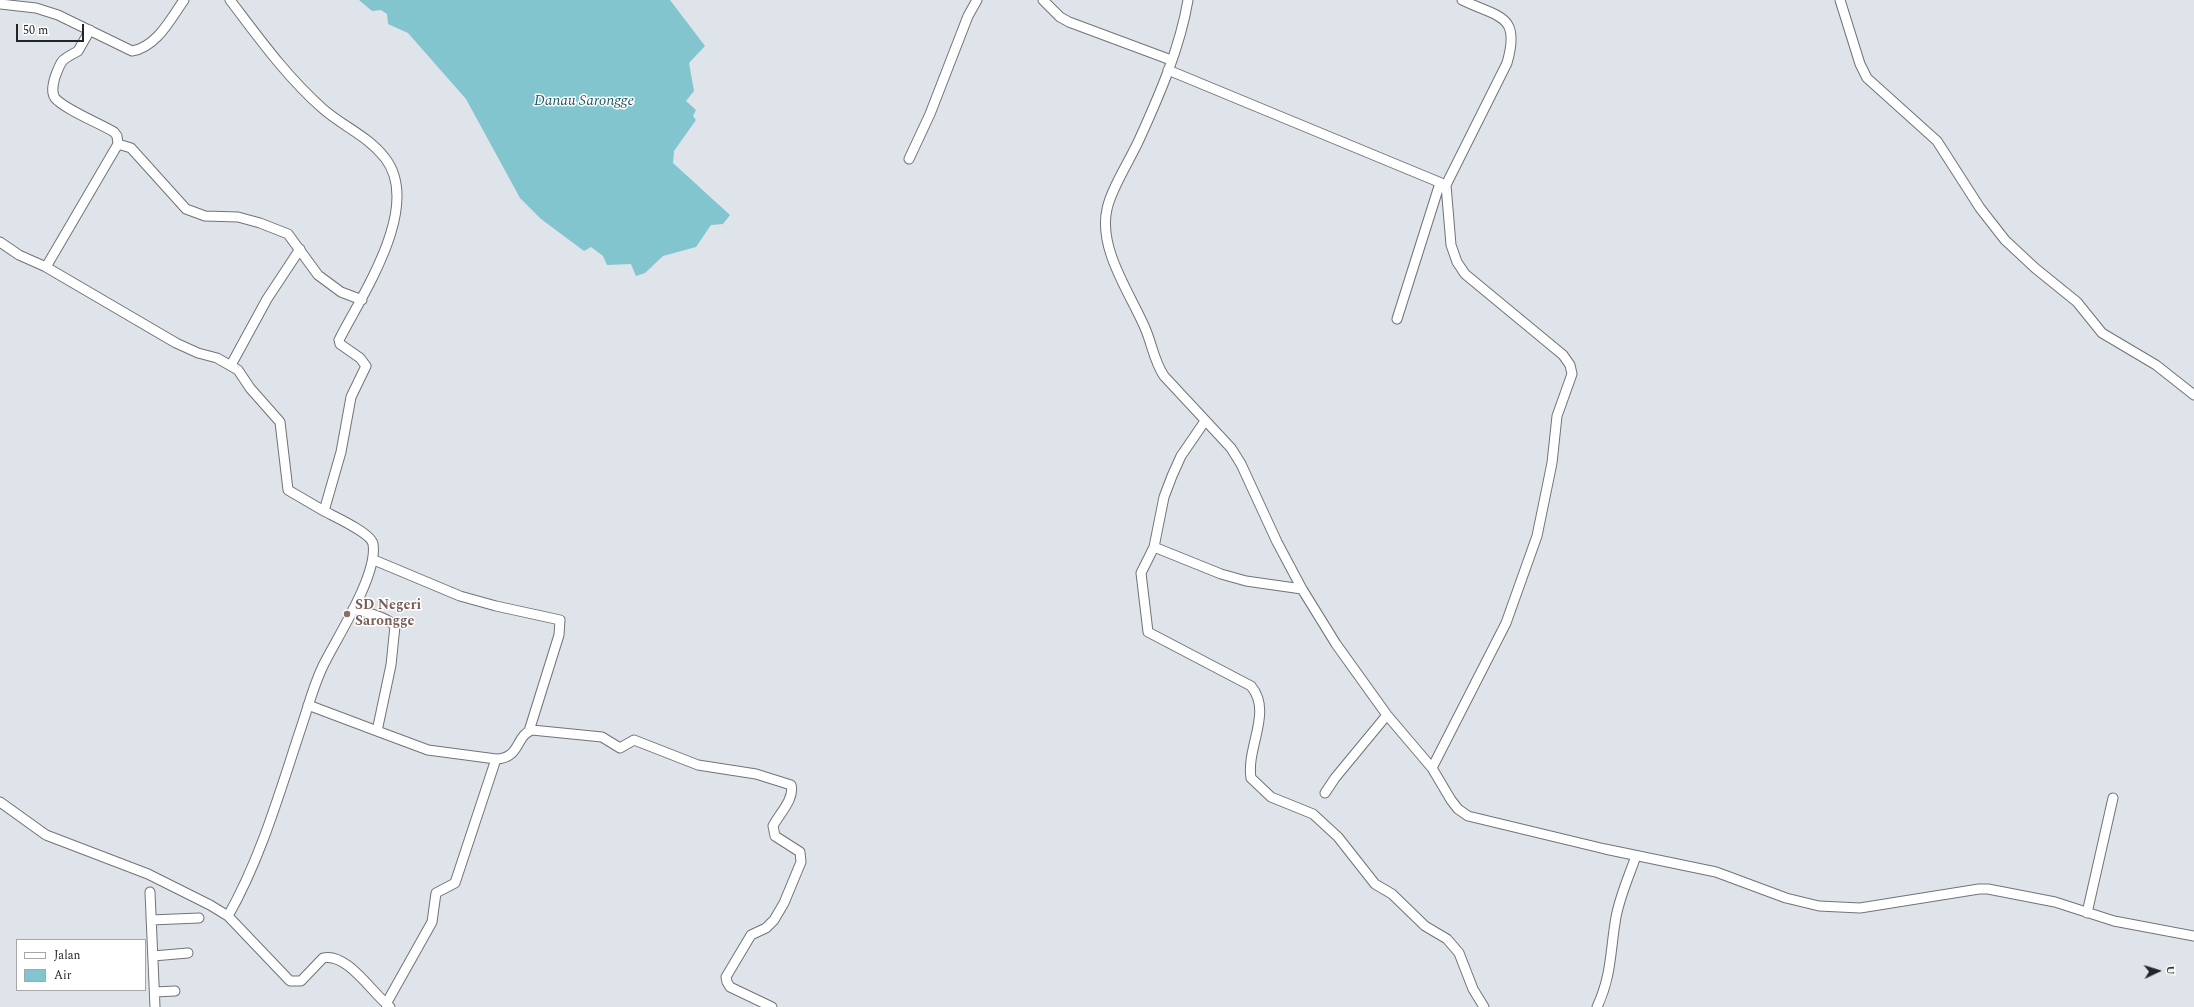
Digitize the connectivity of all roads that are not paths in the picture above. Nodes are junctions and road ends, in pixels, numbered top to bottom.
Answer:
1 (184, 0) edge
2 (230, 0) edge
3 (977, 0) edge
4 (1043, 0) edge
5 (1188, 0) edge
6 (1462, 0) edge
7 (1840, 0) edge
8 (0, 4) edge
9 (90, 30) junction
10 (1171, 60) junction
11 (1168, 70) junction
12 (118, 144) junction
13 (909, 159) dead end
14 (1443, 184) junction
15 (0, 242) edge
16 (300, 249) junction
17 (46, 267) junction
18 (362, 300) junction
19 (1397, 319) dead end
20 (231, 365) junction
21 (2194, 395) edge
22 (1205, 421) junction
23 (324, 511) junction
24 (1154, 547) junction
25 (374, 560) junction
26 (1302, 589) junction
27 (353, 609) junction
28 (308, 704) junction
29 (1387, 715) junction
30 (377, 731) junction
31 (529, 731) junction
32 (496, 759) junction
33 (1432, 768) junction
34 (1325, 793) dead end
35 (2113, 798) dead end
36 (0, 802) edge
37 (1636, 856) junction
38 (150, 892) dead end
39 (2087, 912) junction
40 (228, 916) junction
41 (199, 918) dead end
42 (151, 920) junction
43 (2194, 936) edge
44 (188, 953) dead end
45 (153, 956) junction
46 (175, 991) dead end
47 (155, 992) junction
48 (388, 1006) edge
49 (155, 1007) edge
50 (772, 1007) edge
51 (1484, 1007) edge
52 (1598, 1007) edge

1 - 9 street
2 - 18 street
3 - 13 street
4 - 10 street
5 - 10 street
6 - 14 street
7 - 21 street
8 - 9 street
9 - 12 street
10 - 11 street
11 - 14 street
11 - 22 street
12 - 16 street
12 - 17 street
14 - 19 street
14 - 33 street
15 - 17 street
16 - 18 street
16 - 20 street
17 - 20 street
18 - 23 street
20 - 23 street
22 - 24 street
22 - 26 street
23 - 25 street
24 - 26 street
24 - 51 street
25 - 27 street
25 - 31 street
26 - 29 street
27 - 28 street
27 - 30 street
28 - 30 street
28 - 40 street
29 - 33 street
29 - 34 street
30 - 32 street
31 - 32 street
31 - 50 street
32 - 48 street
33 - 37 street
35 - 39 street
36 - 40 street
37 - 39 street
37 - 52 street
38 - 42 street
39 - 43 street
40 - 48 street
41 - 42 street
42 - 45 street
44 - 45 street
45 - 47 street
46 - 47 street
47 - 49 street

